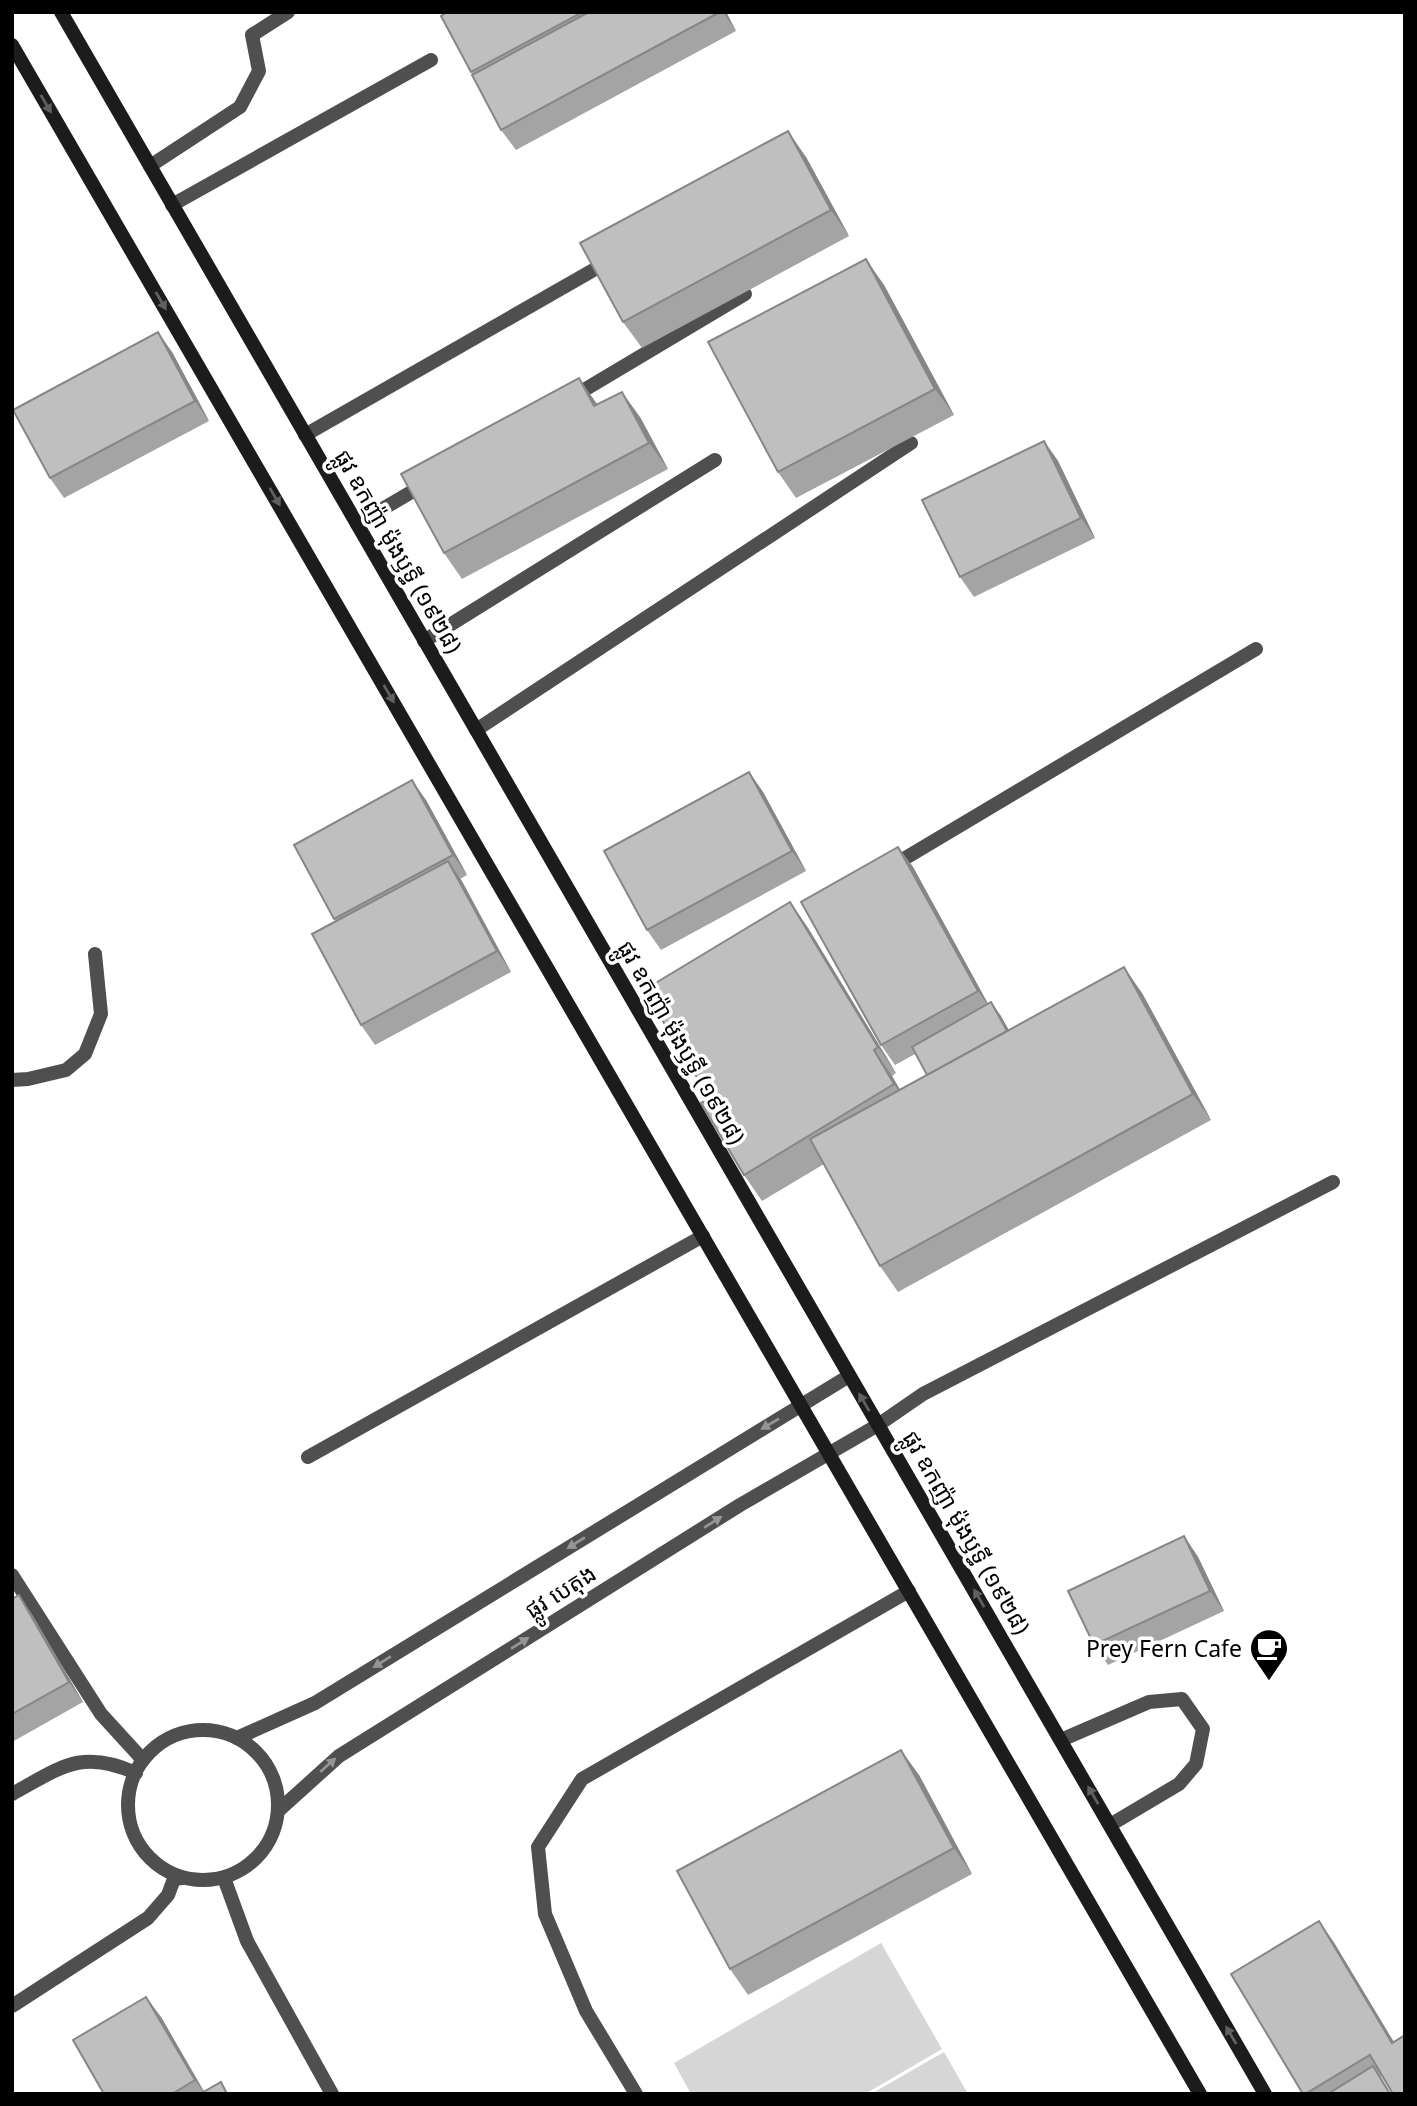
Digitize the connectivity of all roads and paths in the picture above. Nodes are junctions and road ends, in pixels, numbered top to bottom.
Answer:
1 (61, 12) edge
2 (288, 12) edge
3 (12, 45) edge
4 (431, 60) dead end
5 (150, 166) junction
6 (172, 205) junction
7 (618, 256) edge
8 (745, 295) dead end
9 (557, 406) edge
10 (305, 435) junction
11 (911, 443) dead end
12 (715, 460) dead end
13 (439, 475) edge
14 (357, 524) junction
15 (424, 641) junction
16 (1256, 649) dead end
17 (476, 730) junction
18 (876, 876) edge
19 (95, 954) dead end
20 (12, 1080) edge
21 (1333, 1182) dead end
22 (703, 1236) junction
23 (849, 1376) junction
24 (801, 1405) junction
25 (878, 1425) junction
26 (830, 1454) junction
27 (308, 1457) dead end
28 (12, 1575) edge
29 (908, 1591) junction
30 (237, 1738) junction
31 (1061, 1740) junction
32 (139, 1767) junction
33 (12, 1794) edge
34 (278, 1811) junction
35 (1110, 1825) junction
36 (182, 1878) junction
37 (224, 1878) junction
38 (12, 2006) edge
39 (332, 2094) edge
40 (636, 2094) edge
41 (1200, 2094) edge
42 (1265, 2094) edge

1 - 5 main road, ផ្លូវ ឧកញ៉ា ម៉ុងឫទ្ធី (១៩២៨)
2 - 5 street
3 -> 22 main road
4 - 6 street
5 - 6 main road, ផ្លូវ ឧកញ៉ា ម៉ុងឫទ្ធី (១៩២៨)
6 - 10 main road, ផ្លូវ ឧកញ៉ា ម៉ុងឫទ្ធី (១៩២៨)
7 - 10 street
8 - 9 street
10 - 14 main road, ផ្លូវ ឧកញ៉ា ម៉ុងឫទ្ធី (១៩២៨)
11 - 17 street
12 - 15 street
13 - 14 street
14 - 15 main road, ផ្លូវ ឧកញ៉ា ម៉ុងឫទ្ធី (១៩២៨)
15 - 17 main road, ផ្លូវ ឧកញ៉ា ម៉ុងឫទ្ធី (១៩២៨)
16 - 18 street
17 - 23 main road, ផ្លូវ ឧកញ៉ា ម៉ុងឫទ្ធី (១៩២៨)
19 - 20 street
21 - 25 street, ផ្លូវ បេតុង
22 - 24 main road
22 - 27 street
23 - 24 street, ផ្លូវ បេតុង
25 -> 23 main road, ផ្លូវ ឧកញ៉ា ម៉ុងឫទ្ធី (១៩២៨)
24 - 26 main road
24 -> 30 street, ផ្លូវ បេតុង
25 - 26 street, ផ្លូវ បេតុង
31 -> 25 main road, ផ្លូវ ឧកញ៉ា ម៉ុងឫទ្ធី (១៩២៨)
26 - 29 main road
34 -> 26 street, ផ្លូវ បេតុង
28 - 32 street
29 - 40 street
29 - 41 main road
30 - 32 street
30 - 34 street
35 -> 31 main road, ផ្លូវ ឧកញ៉ា ម៉ុងឫទ្ធី (១៩២៨)
31 - 35 street
32 - 33 street
32 - 36 street
34 - 37 street
42 -> 35 main road, ផ្លូវ ឧកញ៉ា ម៉ុងឫទ្ធី (១៩២៨)
36 - 37 street
36 - 38 street
37 - 39 street

